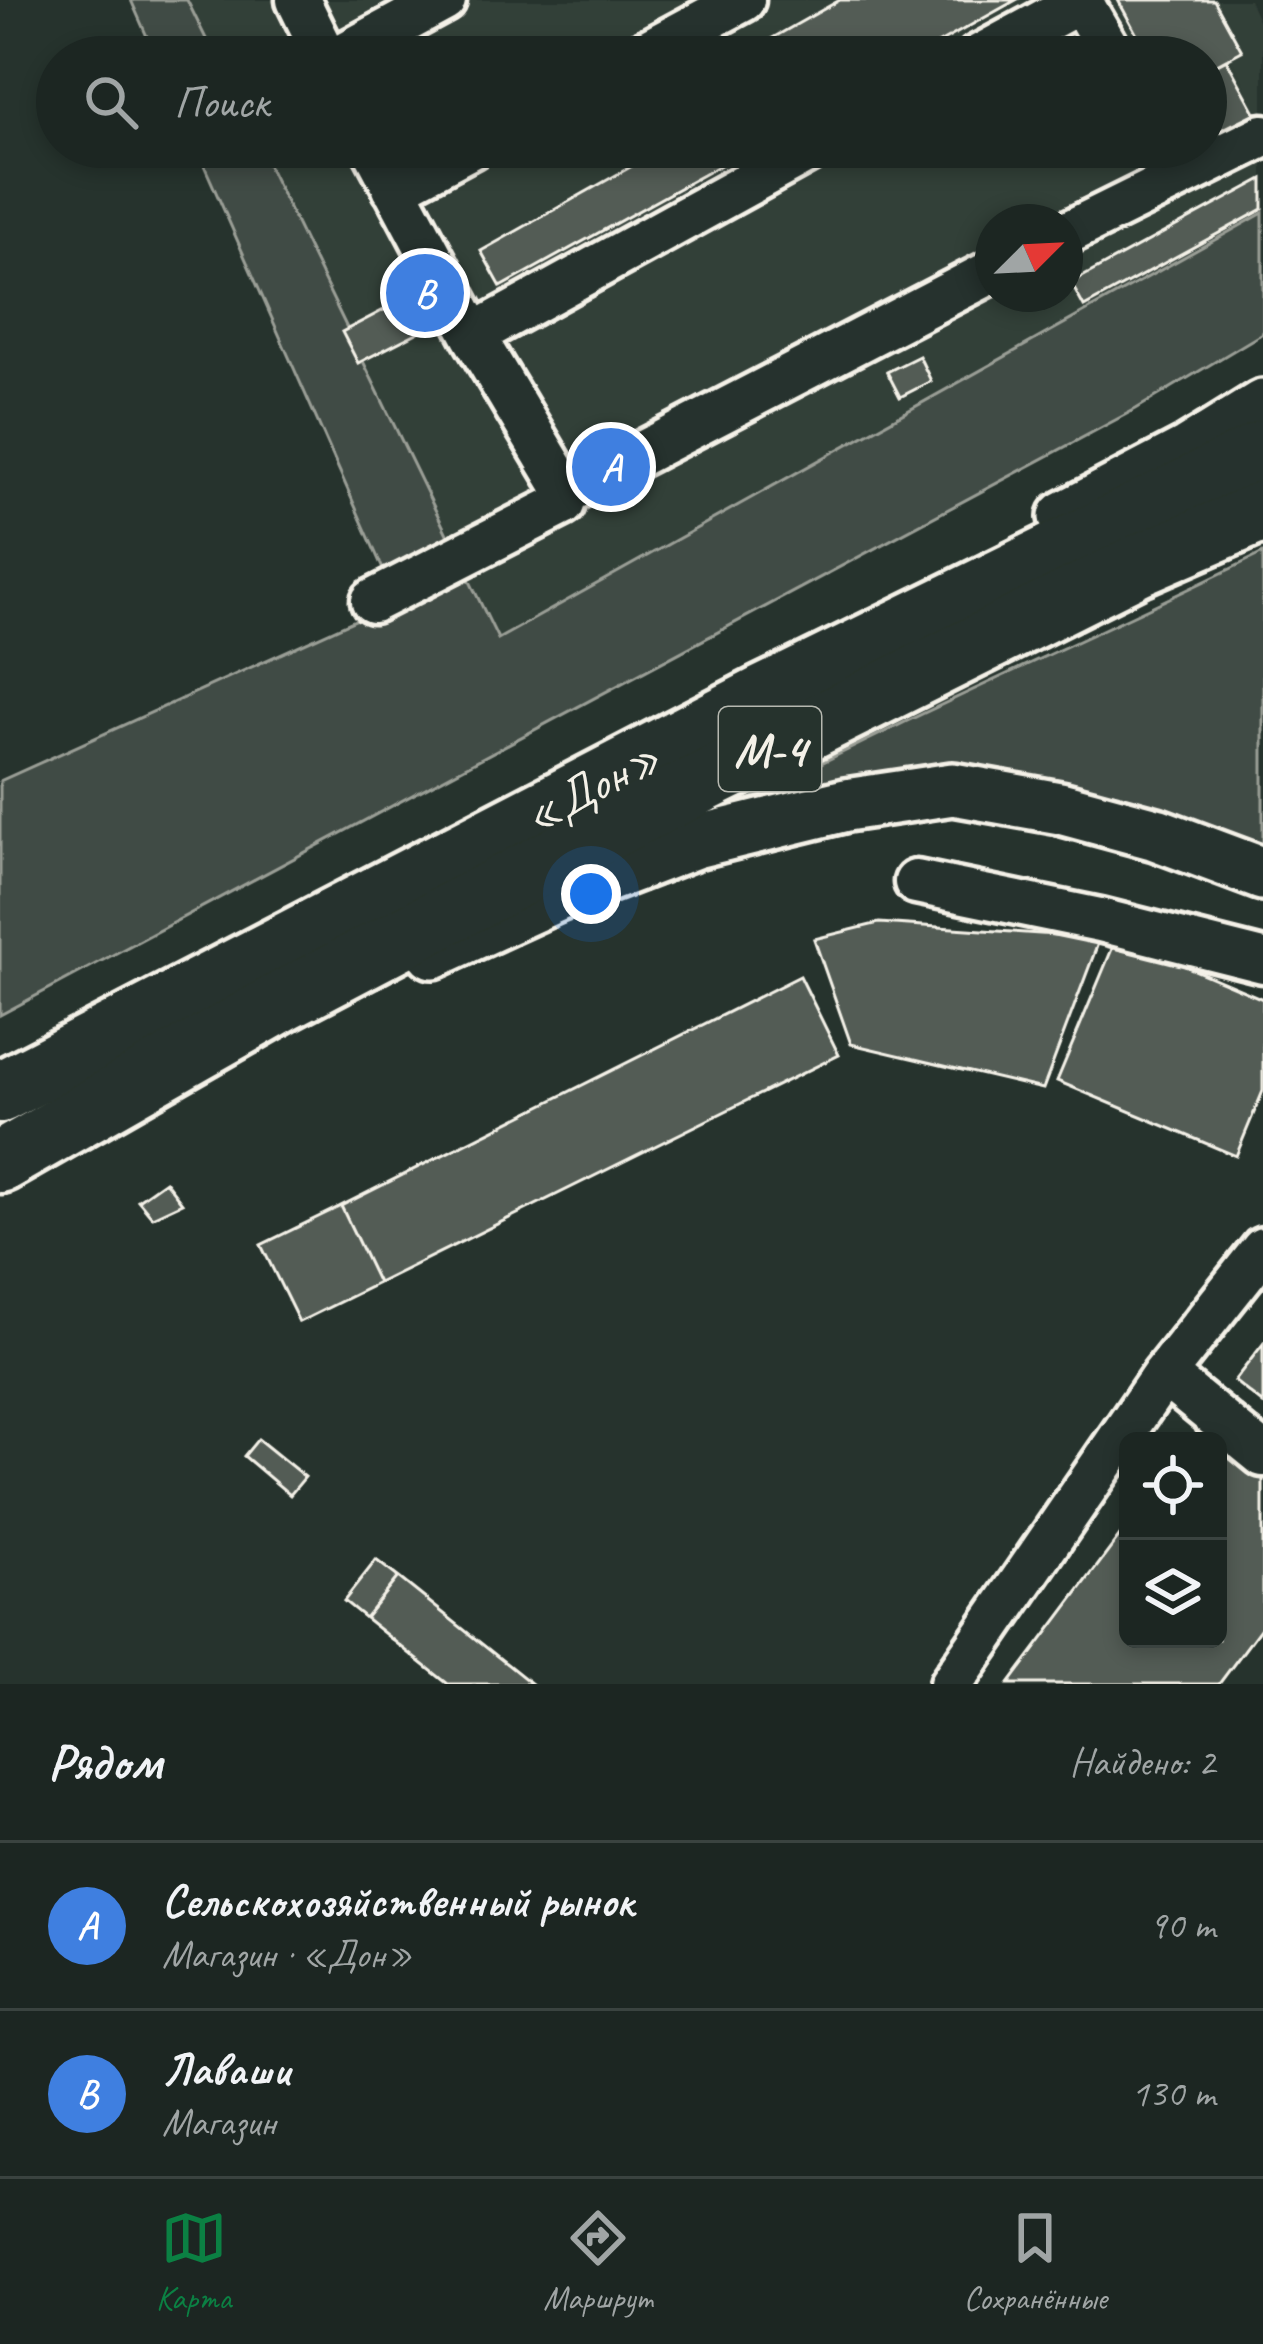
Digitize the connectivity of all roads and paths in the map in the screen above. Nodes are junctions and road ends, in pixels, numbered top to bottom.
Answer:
1 (298, 0) edge
2 (444, 0) edge
3 (1081, 0) edge
4 (737, 1) edge
5 (316, 36) edge
6 (378, 36) edge
7 (674, 36) edge
8 (1016, 36) edge
9 (1101, 36) edge
10 (1263, 136) edge
11 (1227, 146) edge
12 (384, 168) edge
13 (432, 168) edge
14 (777, 168) edge
15 (1163, 168) edge
16 (394, 188) junction
17 (1083, 222) edge
18 (975, 281) edge
19 (473, 335) junction
20 (1263, 406) edge
21 (1263, 451) edge
22 (567, 492) junction
23 (1263, 511) edge
24 (373, 601) dead end
25 (762, 697) junction
26 (1263, 874) edge
27 (916, 882) dead end
28 (1263, 961) edge
29 (284, 1000) junction
30 (0, 1092) edge
31 (0, 1162) edge
32 (1263, 1249) edge
33 (1164, 1373) junction
34 (1263, 1454) edge
35 (950, 1684) edge

1 - 5 lane
2 - 6 lane
3 - 8 lane
3 - 9 lane
4 - 7 lane
10 - 11 lane
12 - 16 lane
13 - 16 lane
14 - 19 lane
15 - 17 lane
16 - 19 lane
18 - 22 lane
19 - 22 lane
20 - 25 main road
21 - 25 highway, «Дон» / М-4
22 - 24 lane
23 - 29 highway, «Дон» / М-4
25 - 30 highway, «Дон» / М-4
26 - 29 main road
27 - 28 lane
29 - 31 highway, М-4
32 - 33 lane
33 - 34 lane
33 - 35 lane

